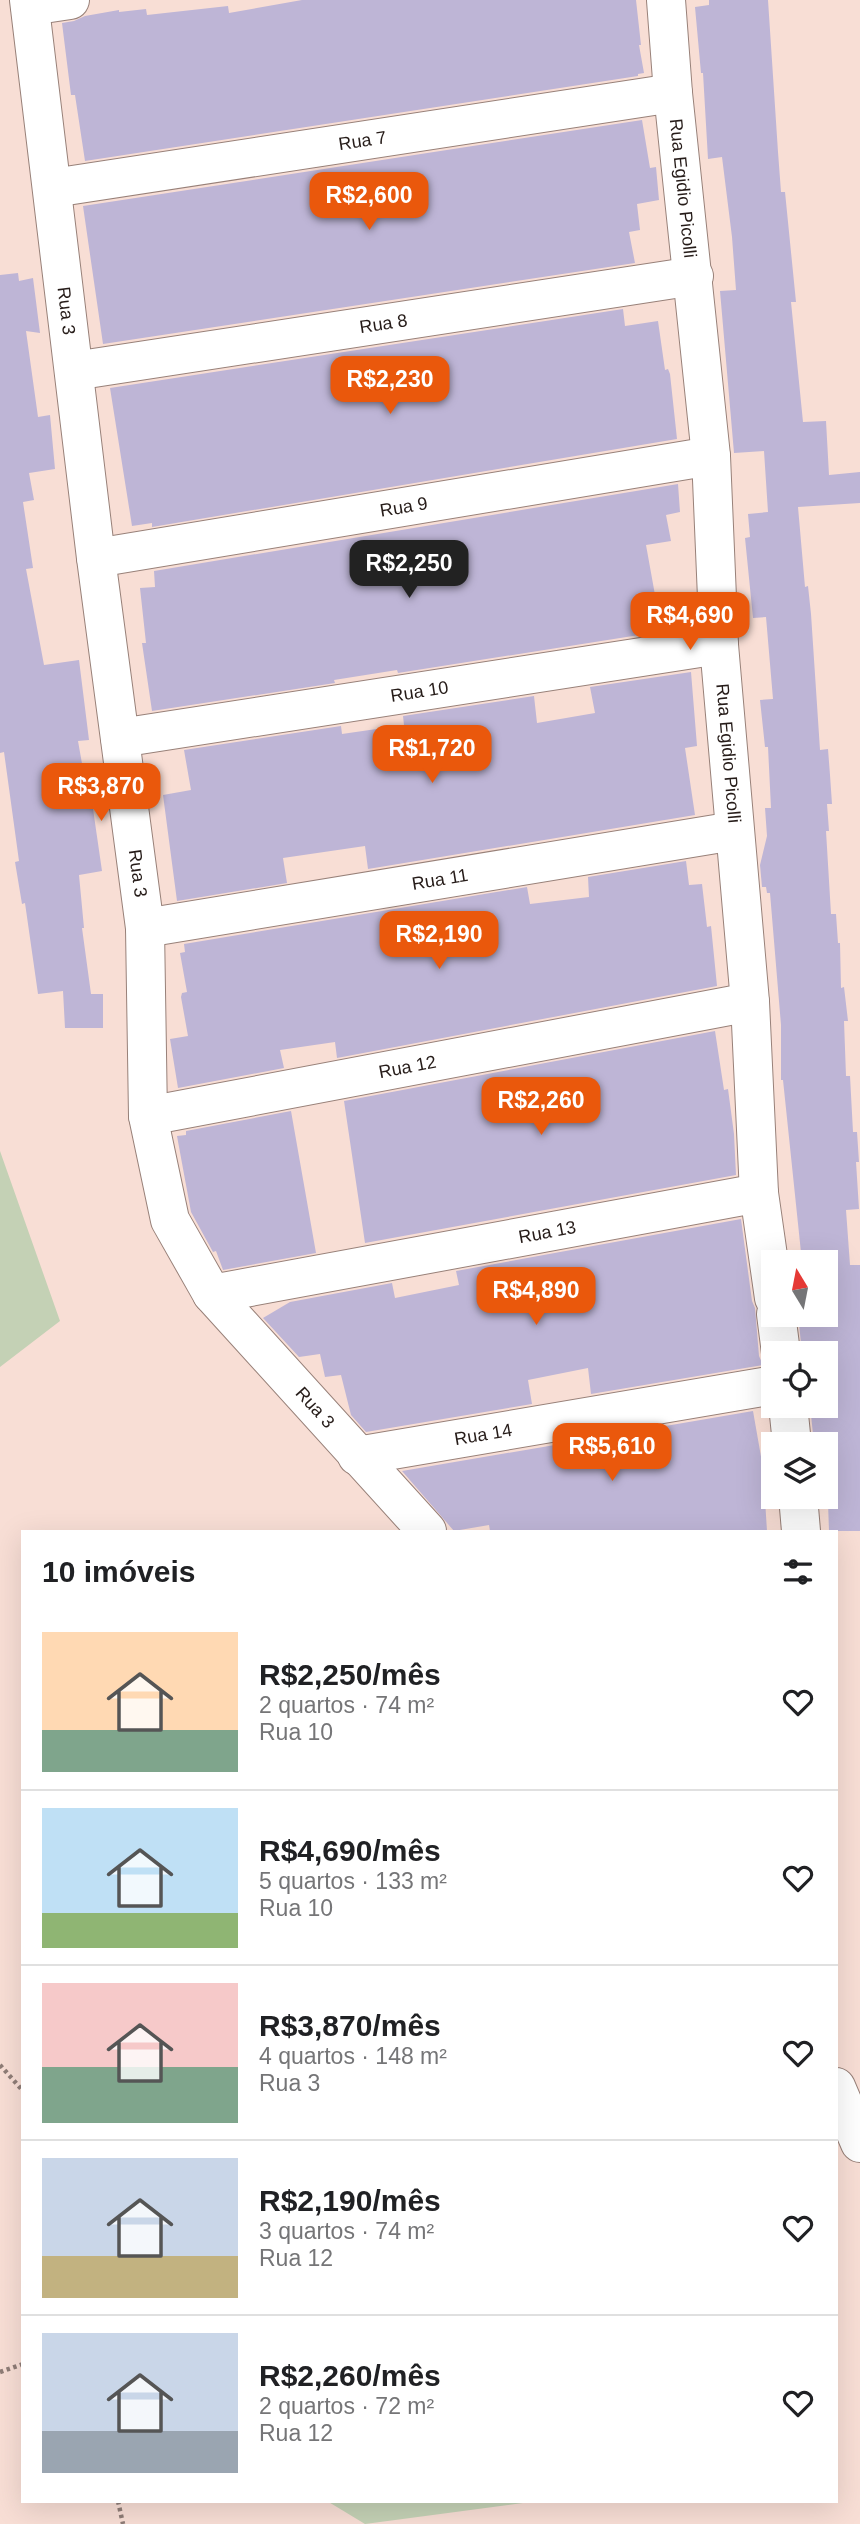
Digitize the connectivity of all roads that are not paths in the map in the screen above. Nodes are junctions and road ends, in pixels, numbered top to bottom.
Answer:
1 (69, 0) edge
2 (666, 0) edge
3 (30, 3) edge
4 (673, 93) junction
5 (53, 188) junction
6 (694, 276) junction
7 (74, 371) junction
8 (711, 456) junction
9 (96, 558) junction
10 (719, 645) junction
11 (120, 738) junction
12 (734, 831) junction
13 (145, 928) junction
14 (750, 1002) junction
15 (148, 1116) junction
16 (759, 1193) junction
17 (767, 1250) edge
18 (212, 1294) junction
19 (761, 1387) edge
20 (357, 1456) junction
21 (799, 1509) edge
22 (426, 1530) edge
23 (801, 1530) edge
24 (838, 2092) edge
25 (860, 2143) edge

1 - 3 street
2 - 4 street, Rua Egidio Picolli
3 - 5 street, Rua 3
4 - 5 street, Rua 7
4 - 6 street, Rua Egidio Picolli
5 - 7 street, Rua 3
6 - 7 street, Rua 8
6 - 8 street, Rua Egidio Picolli
7 - 9 street, Rua 3
8 - 9 street, Rua 9
8 - 10 street, Rua Egidio Picolli
9 - 11 street, Rua 3
10 - 11 street, Rua 10
10 - 12 street, Rua Egidio Picolli
11 - 13 street, Rua 3
12 - 13 street, Rua 11
12 - 14 street, Rua Egidio Picolli
13 - 15 street, Rua 3
14 - 15 street, Rua 12
14 - 16 street, Rua Egidio Picolli
15 - 18 street, Rua 3
16 - 17 street, Rua Egidio Picolli
16 - 18 street, Rua 13
18 - 20 street, Rua 3
19 - 20 street, Rua 14
20 - 22 street, Rua 3
21 - 23 street
24 - 25 street

